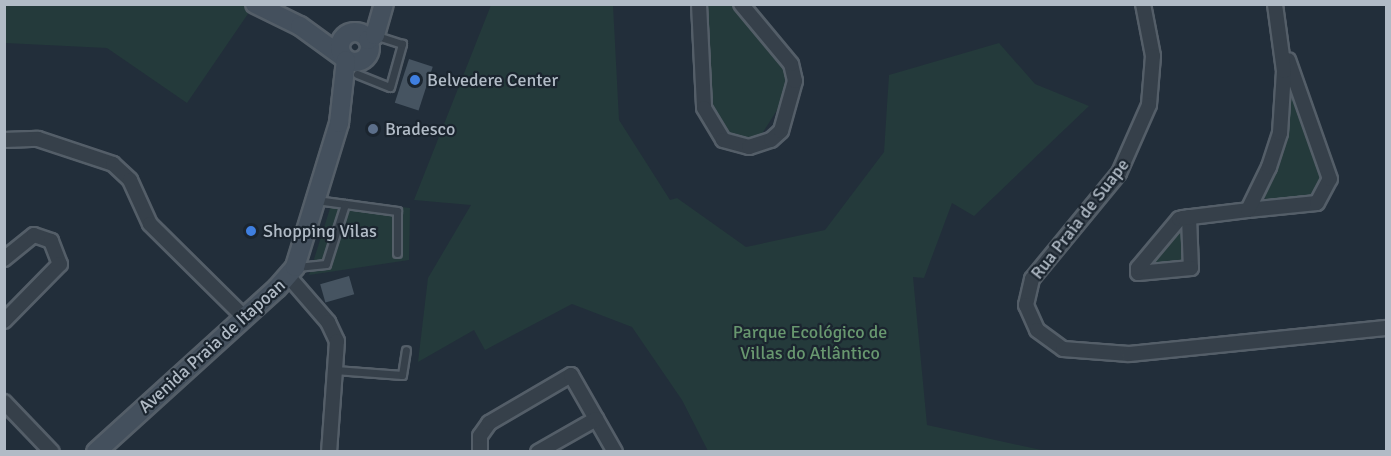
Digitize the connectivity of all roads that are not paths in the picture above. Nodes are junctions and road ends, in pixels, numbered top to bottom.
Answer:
1 (255, 4) edge
2 (377, 4) edge
3 (384, 4) edge
4 (699, 4) edge
5 (741, 4) edge
6 (1143, 4) edge
7 (1275, 4) edge
8 (300, 26) junction
9 (350, 33) junction
10 (371, 38) junction
11 (1282, 44) junction
12 (352, 63) junction
13 (4, 140) edge
14 (316, 200) junction
15 (345, 204) junction
16 (1248, 210) junction
17 (1189, 217) junction
18 (397, 253) dead end
19 (4, 259) edge
20 (292, 272) junction
21 (245, 318) junction
22 (4, 321) edge
23 (1386, 328) edge
24 (406, 350) dead end
25 (335, 370) junction
26 (4, 402) edge
27 (596, 419) junction
28 (52, 452) edge
29 (96, 452) edge
30 (329, 452) edge
31 (480, 452) edge
32 (538, 452) edge
33 (615, 452) edge

1 - 8 street
2 - 9 street
3 - 10 street
4 - 5 street
6 - 23 street, Rua Praia de Suape
7 - 11 street
8 - 9 street
8 - 12 street
9 - 10 street
9 - 12 street
10 - 12 street
10 - 12 lane
11 - 16 street
11 - 16 street
12 - 14 street, Avenida Praia de Itapoan
13 - 21 street
14 - 15 lane
14 - 20 street, Avenida Praia de Itapoan
15 - 18 lane
15 - 20 lane
16 - 17 street
17 - 17 street
19 - 22 street
20 - 21 street, Avenida Praia de Itapoan
20 - 25 street
21 - 29 street, Avenida Praia de Itapoan
24 - 25 lane
25 - 30 street
26 - 28 street
27 - 31 street
27 - 32 street
27 - 33 street

